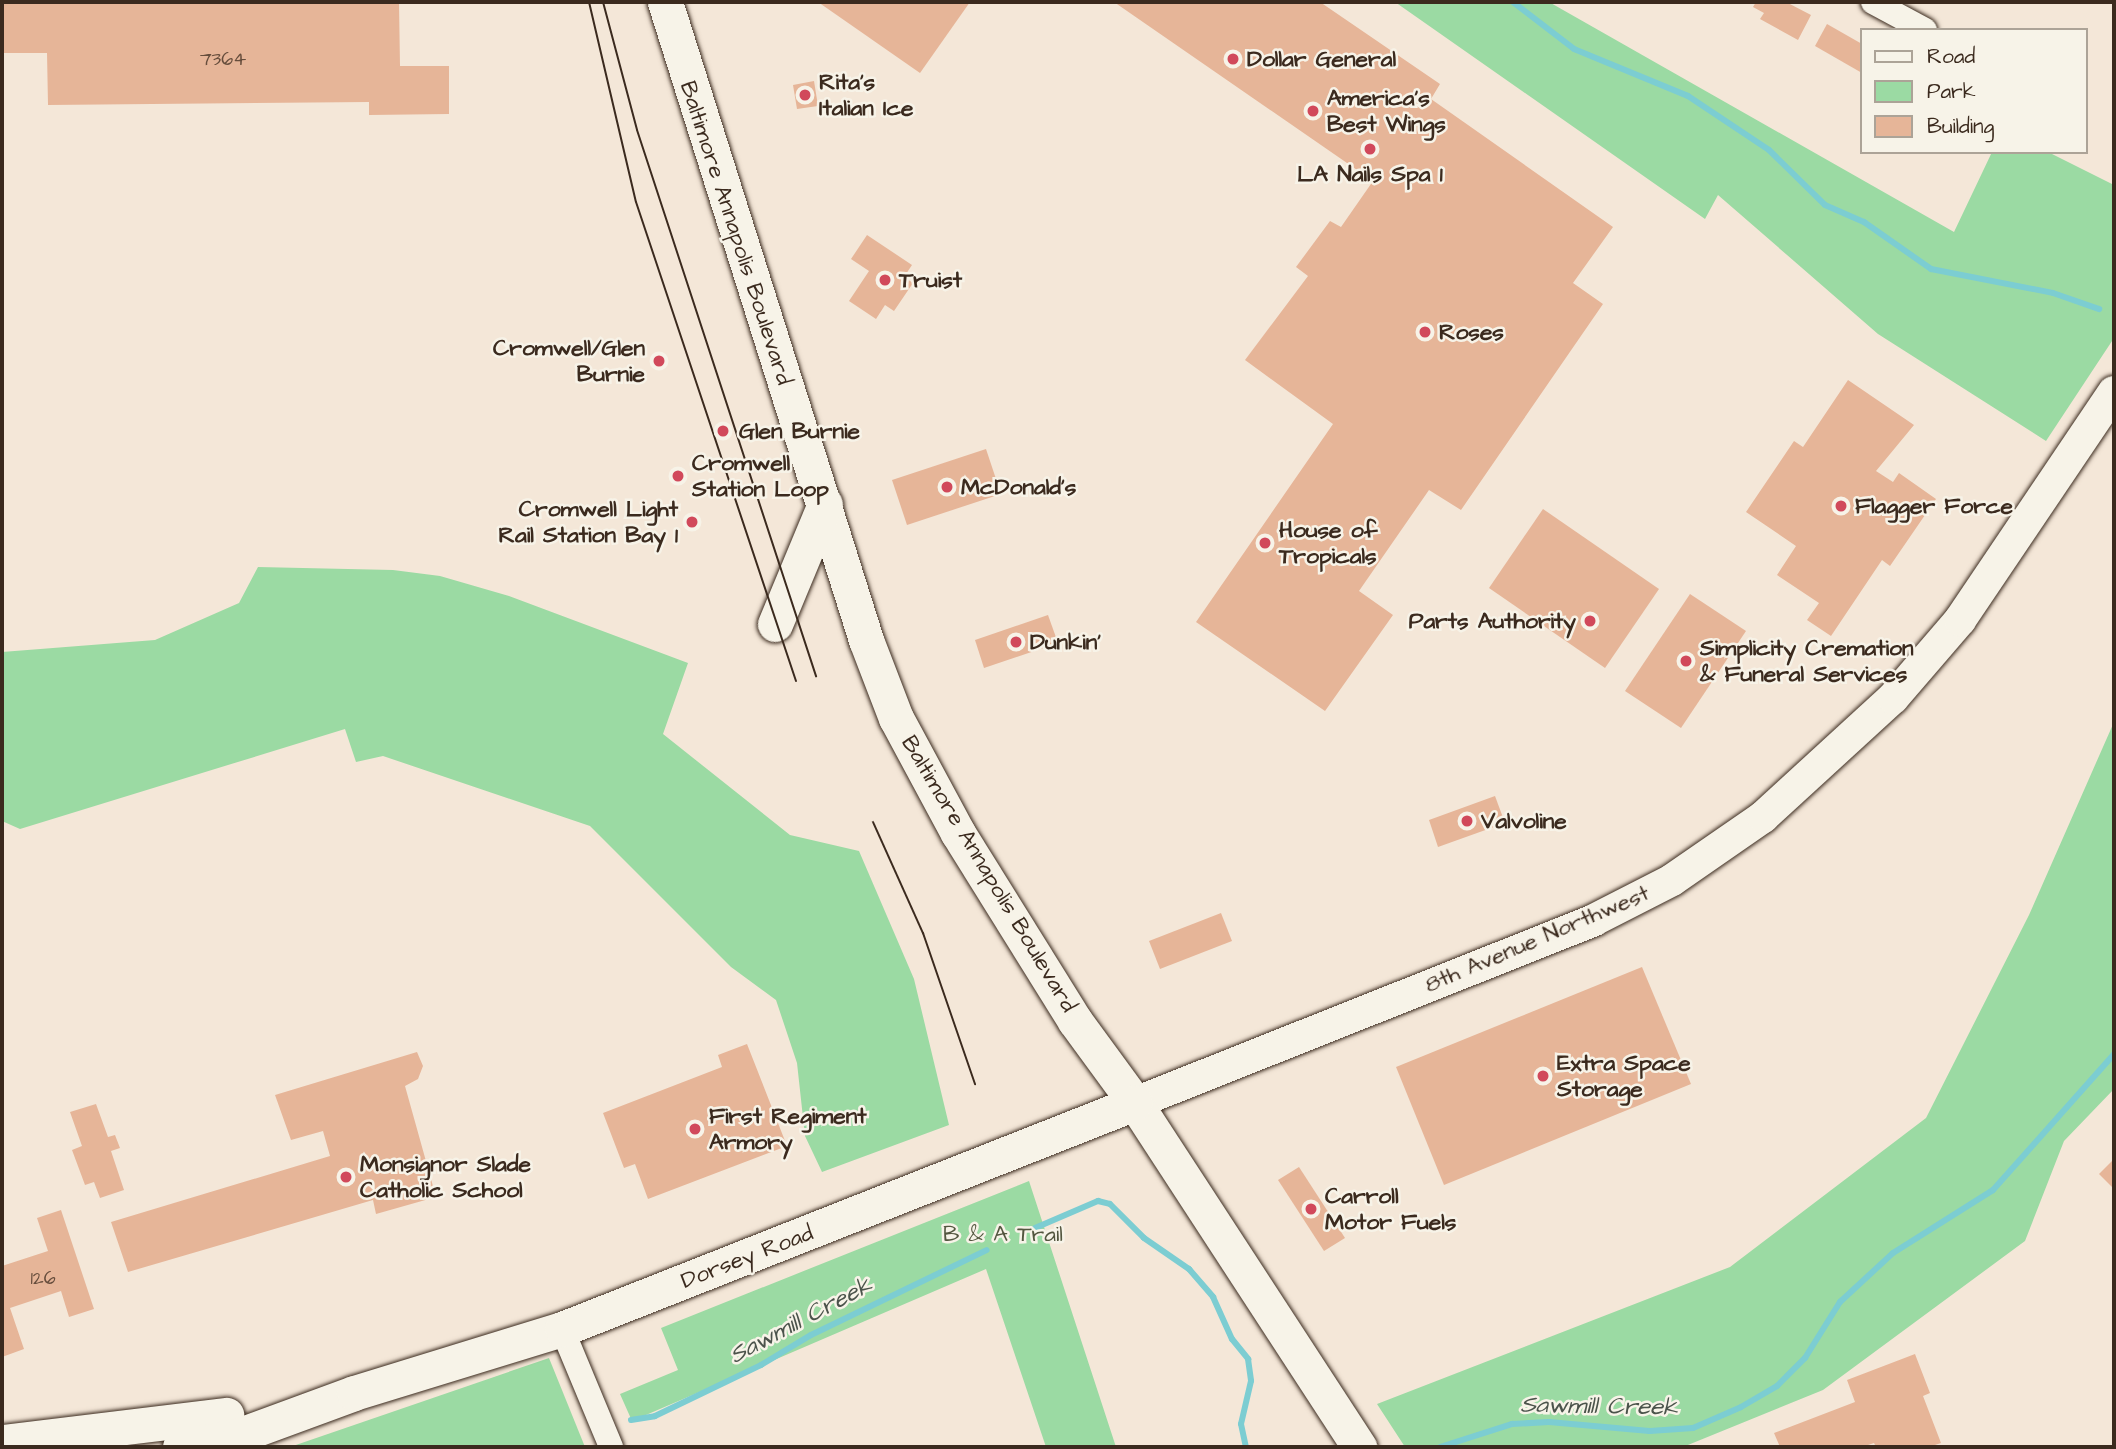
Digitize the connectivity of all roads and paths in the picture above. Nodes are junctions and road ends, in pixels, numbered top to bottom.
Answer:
1 (664, 2) edge
2 (1873, 2) edge
3 (1921, 28) edge
4 (2114, 392) edge
5 (825, 505) junction
6 (775, 624) dead end
7 (1135, 1103) junction
8 (562, 1329) junction
9 (354, 1393) junction
10 (2, 1442) edge
11 (180, 1447) edge
12 (611, 1447) edge
13 (1359, 1447) edge

1 - 5 main road, Baltimore Annapolis Boulevard
2 - 3 street
4 - 7 street, 8th Avenue Northwest
5 - 6 main road
5 - 7 main road, Baltimore Annapolis Boulevard
7 - 8 main road, Dorsey Road
7 - 13 main road, Baltimore Annapolis Boulevard
8 - 9 main road, Dorsey Road
8 - 12 street
9 - 10 main road, Dorsey Road
9 - 11 main road, Dorsey Road

